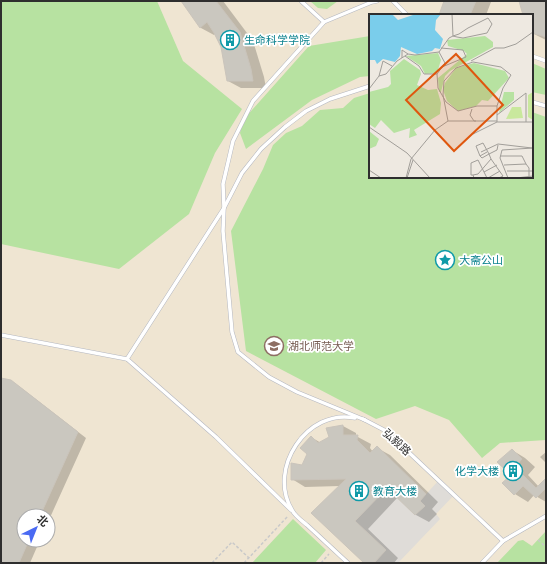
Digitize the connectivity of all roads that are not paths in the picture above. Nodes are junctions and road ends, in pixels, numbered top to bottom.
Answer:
1 (301, 1) edge
2 (377, 1) edge
3 (393, 1) edge
4 (406, 14) edge
5 (324, 22) junction
6 (533, 56) edge
7 (546, 62) edge
8 (369, 86) edge
9 (533, 102) edge
10 (546, 106) edge
11 (224, 208) junction
12 (1, 335) edge
13 (127, 359) junction
14 (365, 420) junction
15 (292, 511) junction
16 (546, 516) edge
17 (503, 541) junction
18 (348, 563) edge
19 (482, 563) edge

1 - 5 lane
2 - 5 lane
3 - 4 lane
5 - 11 lane
6 - 7 lane
8 - 11 lane
9 - 10 lane
11 - 13 lane
11 - 14 lane
12 - 13 lane
13 - 15 lane
14 - 15 lane, 弘毅路
14 - 17 lane, 弘毅路
15 - 18 lane, 弘毅路
16 - 17 lane
17 - 19 lane

